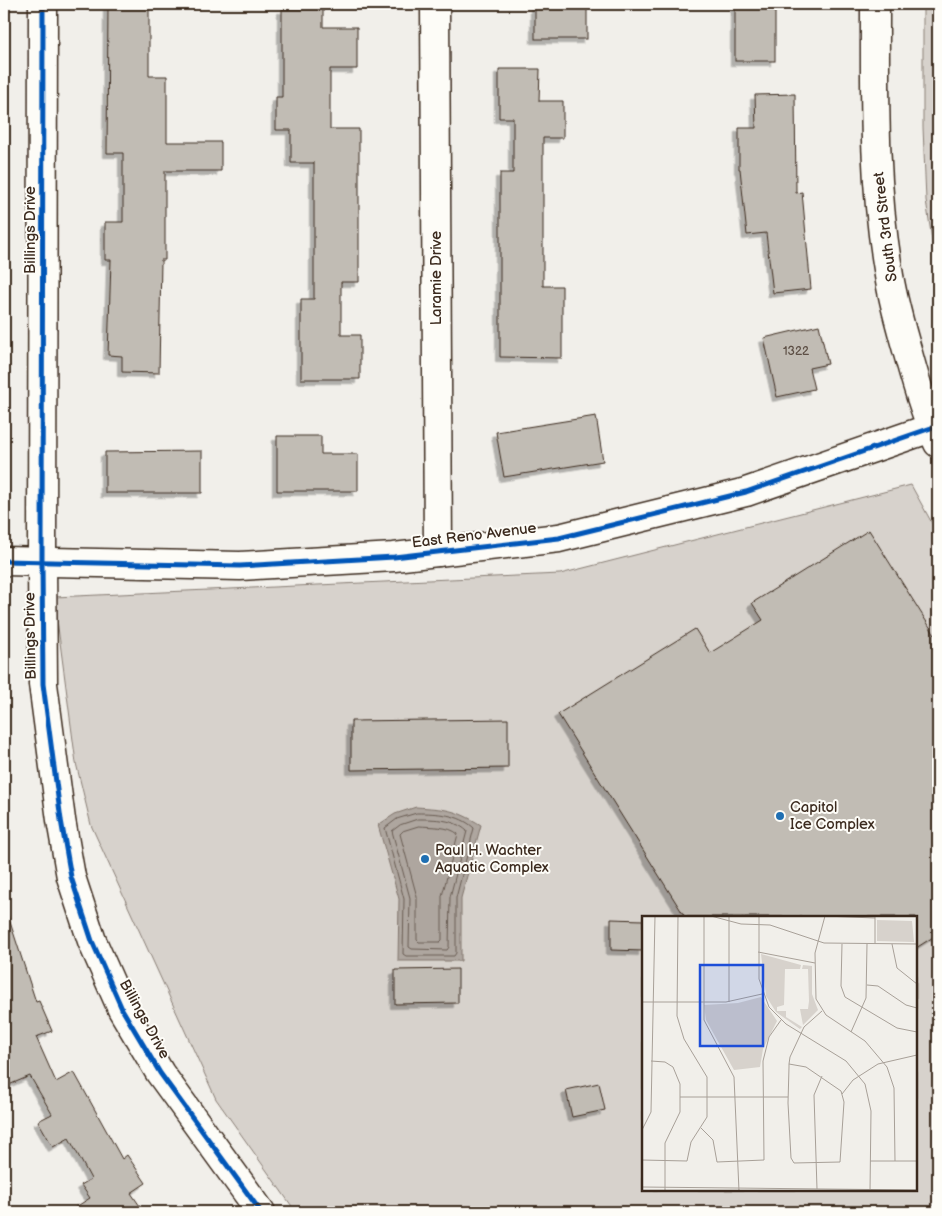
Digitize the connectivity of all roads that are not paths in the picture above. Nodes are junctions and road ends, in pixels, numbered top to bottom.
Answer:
1 (43, 4) edge
2 (434, 4) edge
3 (875, 4) edge
4 (935, 435) edge
5 (438, 552) junction
6 (4, 561) edge
7 (42, 562) junction
8 (261, 1212) edge

1 - 7 street, Billings Drive
2 - 5 street, Laramie Drive
3 - 4 street, South 3rd Street
4 - 5 street, East Reno Avenue
5 - 7 street, East Reno Avenue
6 - 7 street, East Reno Avenue
7 - 8 street, Billings Drive

